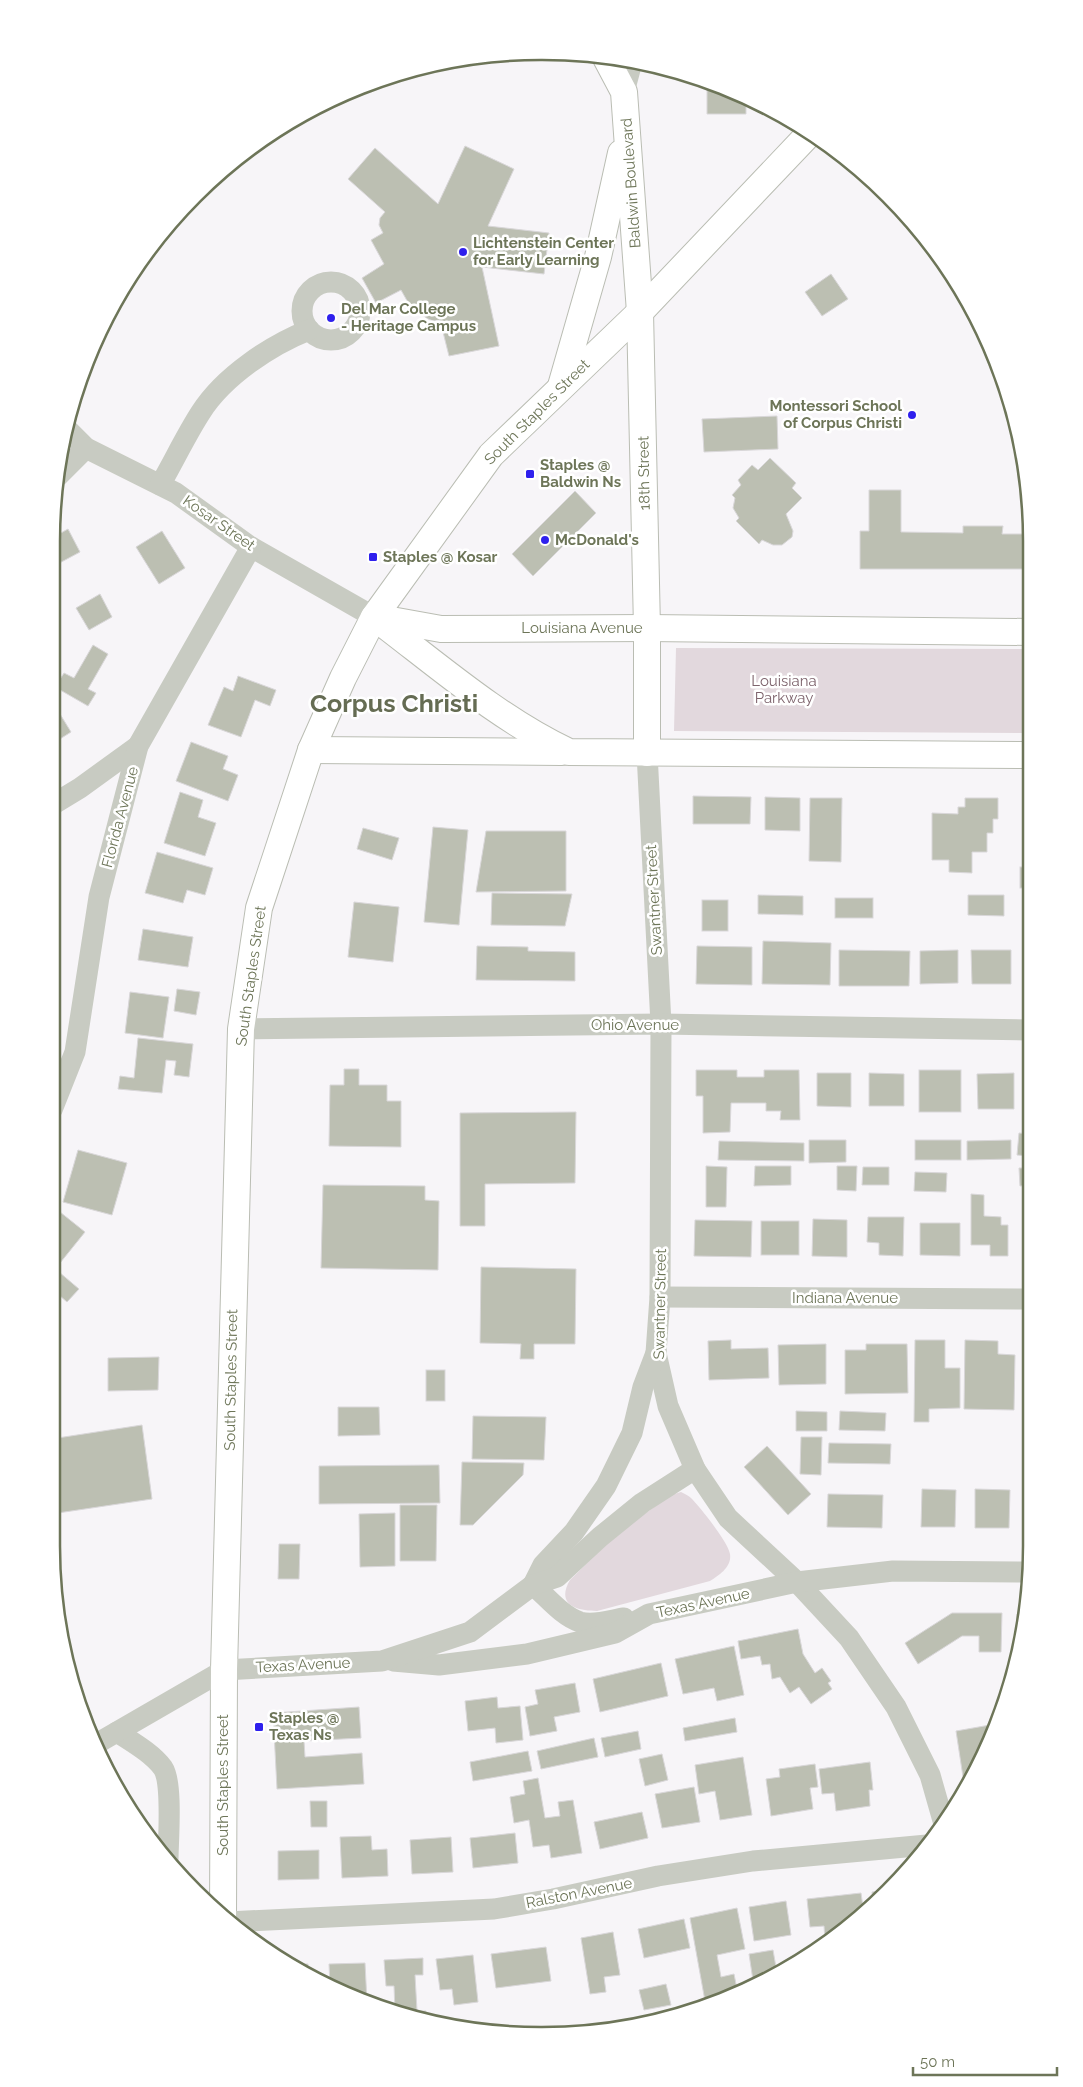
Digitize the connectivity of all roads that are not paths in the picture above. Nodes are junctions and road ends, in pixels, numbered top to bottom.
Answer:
1 (610, 65) edge
2 (630, 68) edge
3 (624, 92) junction
4 (627, 128) junction
5 (805, 138) edge
6 (640, 312) junction
7 (309, 330) dead end
8 (561, 387) junction
9 (72, 434) edge
10 (86, 448) junction
11 (66, 468) edge
12 (160, 485) junction
13 (251, 547) junction
14 (374, 617) junction
15 (647, 628) junction
16 (1023, 632) edge
17 (138, 746) junction
18 (311, 750) junction
19 (569, 752) junction
20 (647, 753) junction
21 (1023, 755) edge
22 (60, 800) edge
23 (661, 1024) junction
24 (241, 1029) junction
25 (1023, 1030) edge
26 (60, 1090) edge
27 (660, 1297) junction
28 (1023, 1299) edge
29 (656, 1354) junction
30 (695, 1469) junction
31 (1022, 1572) edge
32 (797, 1582) junction
33 (533, 1585) junction
34 (649, 1614) junction
35 (382, 1661) junction
36 (224, 1670) junction
37 (117, 1732) junction
38 (102, 1741) edge
39 (941, 1814) edge
40 (918, 1846) edge
41 (168, 1849) edge
42 (223, 1907) edge
43 (241, 1921) edge

1 - 3 main road, Baldwin Boulevard
2 - 3 street
3 - 4 main road, Baldwin Boulevard
4 - 6 main road, Baldwin Boulevard
4 - 8 main road
5 - 6 main road, South Staples Street
6 - 8 main road, South Staples Street
6 - 15 main road, 18th Street
7 - 12 street
8 - 14 main road, South Staples Street
9 - 10 street, Kosar Street
10 - 11 street
10 - 12 street, Kosar Street
12 - 13 street, Kosar Street
13 - 14 street, Kosar Street
13 - 17 street, Florida Avenue
14 - 15 main road, Louisiana Avenue
14 - 18 main road, South Staples Street
14 - 19 main road
15 - 16 main road, Louisiana Avenue
15 - 20 main road, 18th Street
17 - 22 street
17 - 26 street, Florida Avenue
18 - 19 main road
18 - 24 main road, South Staples Street
19 - 20 main road
20 - 21 main road
20 - 23 street, Swantner Street
23 - 24 street, Ohio Avenue
23 - 25 street, Ohio Avenue
23 - 27 street, Swantner Street
24 - 36 main road, South Staples Street
27 - 28 street, Indiana Avenue
27 - 29 street, Swantner Street
29 - 30 street, Swantner Street
29 - 33 street, Texas Avenue
30 - 32 street, Swantner Street
30 - 33 street, Texas Avenue
31 - 32 street, Texas Avenue
32 - 34 street, Texas Avenue
32 - 39 street, Swantner Street
33 - 34 street
33 - 35 street, Texas Avenue
34 - 35 street, Texas Avenue
35 - 36 street, Texas Avenue
36 - 37 street
36 - 42 main road, South Staples Street
37 - 38 street
37 - 41 street
40 - 43 street, Ralston Avenue

